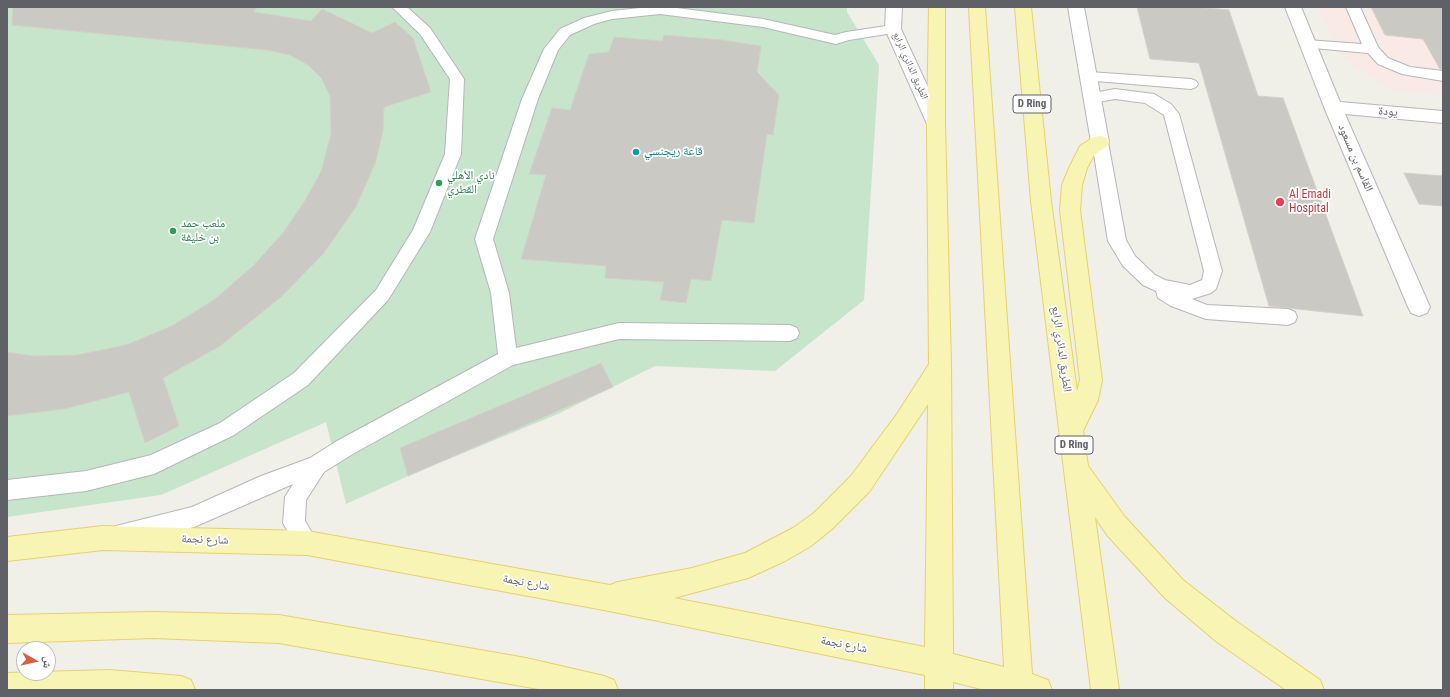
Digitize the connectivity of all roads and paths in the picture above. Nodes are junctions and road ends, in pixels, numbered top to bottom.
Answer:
1 (399, 7) edge
2 (894, 7) edge
3 (937, 7) edge
4 (977, 7) edge
5 (1023, 7) edge
6 (1076, 7) edge
7 (1293, 7) edge
8 (1353, 7) edge
9 (893, 29) junction
10 (1307, 44) junction
11 (1372, 49) junction
12 (1443, 76) edge
13 (1089, 77) junction
14 (1191, 84) dead end
15 (1127, 87) junction
16 (1093, 98) junction
17 (1333, 107) junction
18 (1443, 117) edge
19 (936, 124) junction
20 (1100, 142) junction
21 (1149, 280) junction
22 (1419, 307) dead end
23 (1288, 317) dead end
24 (790, 333) dead end
25 (508, 358) junction
26 (940, 366) junction
27 (1072, 428) junction
28 (317, 465) junction
29 (1078, 472) junction
30 (7, 490) edge
31 (103, 538) junction
32 (307, 543) junction
33 (7, 549) edge
34 (604, 597) junction
35 (7, 629) edge
36 (939, 677) edge
37 (7, 687) edge
38 (1025, 688) edge
39 (180, 690) edge
40 (604, 690) edge
41 (971, 690) edge
42 (1106, 690) edge
43 (1310, 690) edge

1 - 30 lane
2 - 9 street, الطريق الدائري الرابع
3 - 19 main road, الطريق الدائري الرابع
4 - 38 main road
5 - 27 main road, الطريق الدائري الرابع / D Ring
6 - 13 street
7 - 10 street, القاسم بن مسعود
8 - 11 lane
9 - 19 street, الطريق الدائري الرابع
9 - 25 lane
10 - 11 lane
10 - 17 street, القاسم بن مسعود
11 - 12 lane
13 - 15 lane
13 - 16 street
14 - 15 lane
15 - 16 lane
15 - 21 lane
16 - 20 street
17 - 18 street, يودة
17 - 22 street, القاسم بن مسعود
19 - 26 main road, الطريق الدائري الرابع
20 - 21 lane
20 - 27 main road
21 - 23 lane
24 - 25 lane
25 - 28 lane
26 - 34 main road
26 - 36 main road, الطريق الدائري الرابع
27 - 29 main road, الطريق الدائري الرابع / D Ring
28 - 31 lane
28 - 32 lane
29 - 42 main road, الطريق الدائري الرابع / D Ring
29 - 43 main road
31 - 32 main road, شارع نجمة
31 - 33 main road, شارع نجمة
32 - 34 main road, شارع نجمة
34 - 36 main road, شارع نجمة
35 - 40 main road
36 - 38 main road, شارع نجمة
36 - 41 main road
37 - 39 main road

